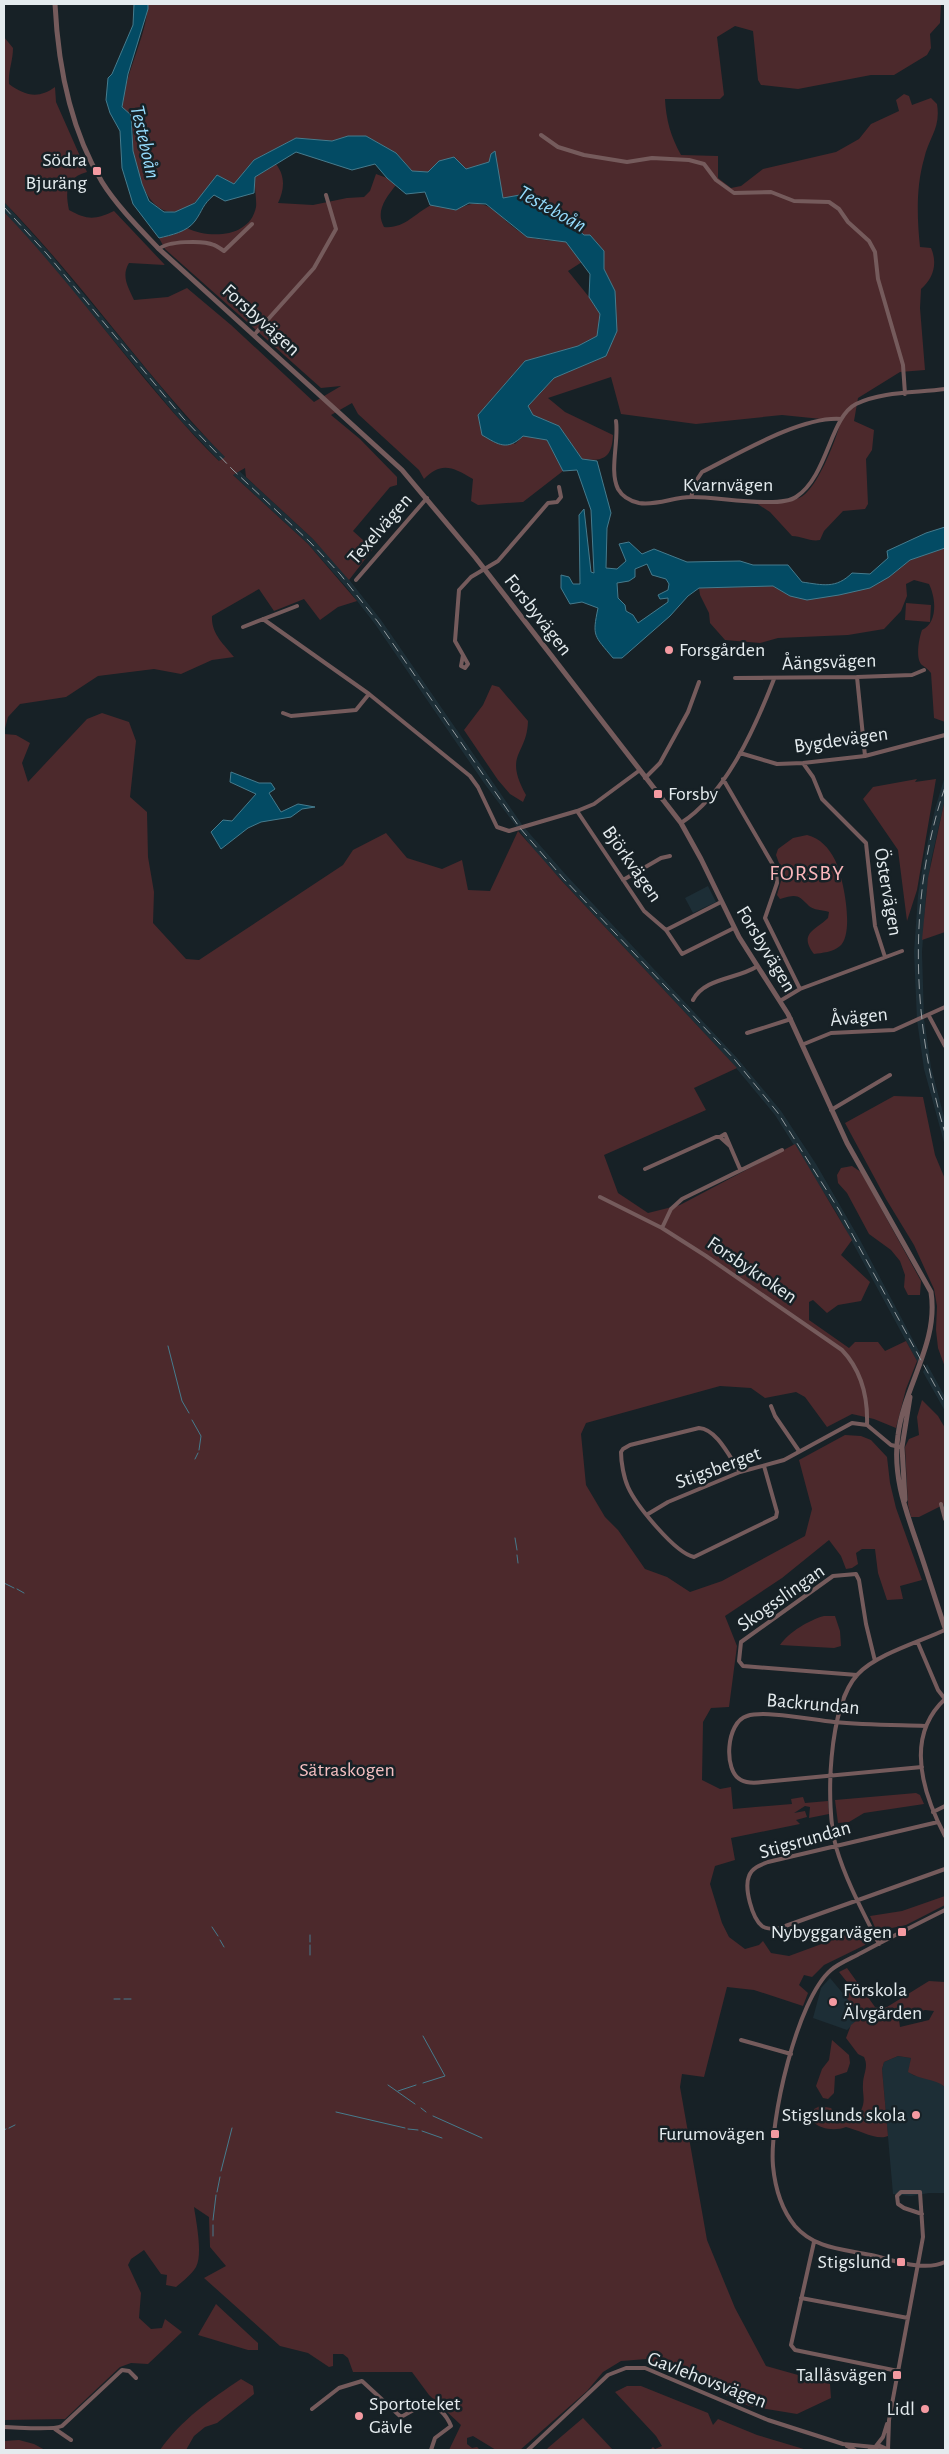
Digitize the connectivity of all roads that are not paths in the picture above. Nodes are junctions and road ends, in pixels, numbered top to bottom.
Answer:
1 (55, 4) edge
2 (540, 135) dead end
3 (326, 194) dead end
4 (252, 224) dead end
5 (159, 249) junction
6 (255, 334) junction
7 (945, 389) edge
8 (905, 394) junction
9 (841, 418) junction
10 (616, 421) dead end
11 (559, 487) dead end
12 (692, 497) junction
13 (427, 498) junction
14 (484, 568) junction
15 (356, 580) dead end
16 (297, 606) dead end
17 (263, 619) junction
18 (243, 627) dead end
19 (463, 655) dead end
20 (924, 670) dead end
21 (857, 677) junction
22 (735, 678) dead end
23 (774, 679) junction
24 (699, 682) dead end
25 (369, 694) junction
26 (283, 713) dead end
27 (945, 735) edge
28 (740, 753) junction
29 (865, 756) junction
30 (803, 763) junction
31 (640, 770) junction
32 (646, 778) junction
33 (723, 779) junction
34 (577, 811) junction
35 (681, 823) junction
36 (670, 856) dead end
37 (623, 880) junction
38 (721, 902) junction
39 (734, 928) junction
40 (666, 930) junction
41 (902, 951) dead end
42 (885, 957) junction
43 (756, 967) junction
44 (800, 989) junction
45 (693, 1000) dead end
46 (780, 1001) junction
47 (945, 1007) edge
48 (929, 1016) junction
49 (791, 1019) junction
50 (747, 1033) dead end
51 (804, 1044) junction
52 (945, 1046) edge
53 (890, 1075) dead end
54 (831, 1110) junction
55 (782, 1150) dead end
56 (645, 1169) dead end
57 (740, 1169) junction
58 (600, 1197) dead end
59 (662, 1228) junction
60 (771, 1406) dead end
61 (866, 1425) junction
62 (899, 1447) junction
63 (799, 1451) junction
64 (764, 1466) junction
65 (740, 1472) junction
66 (941, 1504) dead end
67 (648, 1514) junction
68 (945, 1519) edge
69 (945, 1629) edge
70 (918, 1643) junction
71 (875, 1661) junction
72 (857, 1675) junction
73 (945, 1699) edge
74 (836, 1722) junction
75 (925, 1726) junction
76 (922, 1767) junction
77 (832, 1775) junction
78 (945, 1806) edge
79 (933, 1812) junction
80 (938, 1822) junction
81 (945, 1836) edge
82 (836, 1846) junction
83 (945, 1869) edge
84 (856, 1901) junction
85 (945, 1910) edge
86 (879, 1944) junction
87 (741, 2040) dead end
88 (791, 2054) junction
89 (922, 2214) junction
90 (814, 2242) junction
91 (945, 2262) edge
92 (918, 2265) junction
93 (801, 2298) junction
94 (908, 2318) junction
95 (898, 2371) junction
96 (136, 2378) dead end
97 (312, 2409) dead end
98 (889, 2420) junction
99 (4, 2427) edge
100 (54, 2429) junction
101 (71, 2440) dead end
102 (843, 2444) junction
103 (873, 2448) edge
104 (431, 2450) edge
105 (528, 2450) edge
106 (854, 2450) edge
107 (888, 2450) edge

1 - 5 street, Forsbyvägen
2 - 8 street
3 - 6 street
4 - 5 street, Forsbyvägen
5 - 6 street, Forsbyvägen
6 - 13 street, Forsbyvägen
7 - 8 street, Kvarnvägen
8 - 9 street, Kvarnvägen
9 - 12 street
9 - 12 street, Kvarnvägen
10 - 12 street, Kvarnvägen
11 - 14 street
13 - 14 street, Forsbyvägen
13 - 15 street, Texelvägen
14 - 19 street, Forsbyvägen
14 - 31 street, Forsbyvägen
16 - 17 street
17 - 18 street
17 - 25 street
20 - 21 street, Åängsvägen
21 - 23 street, Åängsvägen
21 - 29 street
22 - 23 street, Åängsvägen
23 - 28 street
24 - 32 street
25 - 26 street
25 - 34 street
27 - 29 street, Bygdevägen
28 - 30 street, Bygdevägen
28 - 33 street
29 - 30 street, Bygdevägen
30 - 42 street, Östervägen
31 - 32 street, Forsbyvägen
31 - 34 street
32 - 35 street, Forsbyvägen
33 - 35 street
33 - 44 street
34 - 37 street, Björkvägen
35 - 38 street, Forsbyvägen
36 - 37 street
37 - 40 street, Björkvägen
38 - 39 street, Forsbyvägen
38 - 40 street, Björkvägen
39 - 40 street, Björkvägen
39 - 43 street, Forsbyvägen
41 - 42 street
42 - 44 street
43 - 45 street
43 - 46 street, Forsbyvägen
44 - 46 street
46 - 49 street, Forsbyvägen
47 - 48 street, Åvägen
48 - 51 street, Åvägen
48 - 52 street
49 - 50 street
49 - 51 street, Forsbyvägen
51 - 54 street, Forsbyvägen
53 - 54 street
54 - 62 street, Forsbyvägen
55 - 57 street
56 - 57 street
57 - 59 street
58 - 59 street, Forsbykroken
59 - 61 street, Forsbykroken
60 - 63 street
61 - 62 street
61 - 63 street, Stigsberget
62 - 69 street, Forsbyvägen
63 - 64 street, Stigsberget
64 - 65 street, Stigsberget
64 - 67 street
65 - 67 street, Stigsberget
65 - 67 street
66 - 68 street
69 - 70 street
70 - 71 street
70 - 73 street
71 - 72 street
71 - 72 street, Skogsslingan
72 - 74 street
73 - 75 street
74 - 75 street, Backrundan
74 - 77 street
74 - 77 street, Backrundan
75 - 76 street
76 - 77 street, Backrundan
76 - 79 street
77 - 82 street
78 - 79 street
79 - 80 street
80 - 81 street
80 - 82 street, Stigsrundan
82 - 84 street
82 - 84 street, Stigsrundan
83 - 84 street, Stigsrundan
84 - 86 street
85 - 86 street
86 - 88 street
87 - 88 street
88 - 90 street
89 - 89 street
89 - 92 street
90 - 92 street
90 - 93 street
91 - 92 street
92 - 94 street
93 - 94 street
93 - 95 street
94 - 95 street
95 - 98 street
96 - 100 street
97 - 104 street
98 - 103 street
98 - 107 street
99 - 100 street
100 - 101 street
102 - 103 street, Gavlehovsvägen
102 - 105 street, Gavlehovsvägen
102 - 106 street, Gavlehovsvägen
103 - 107 street

